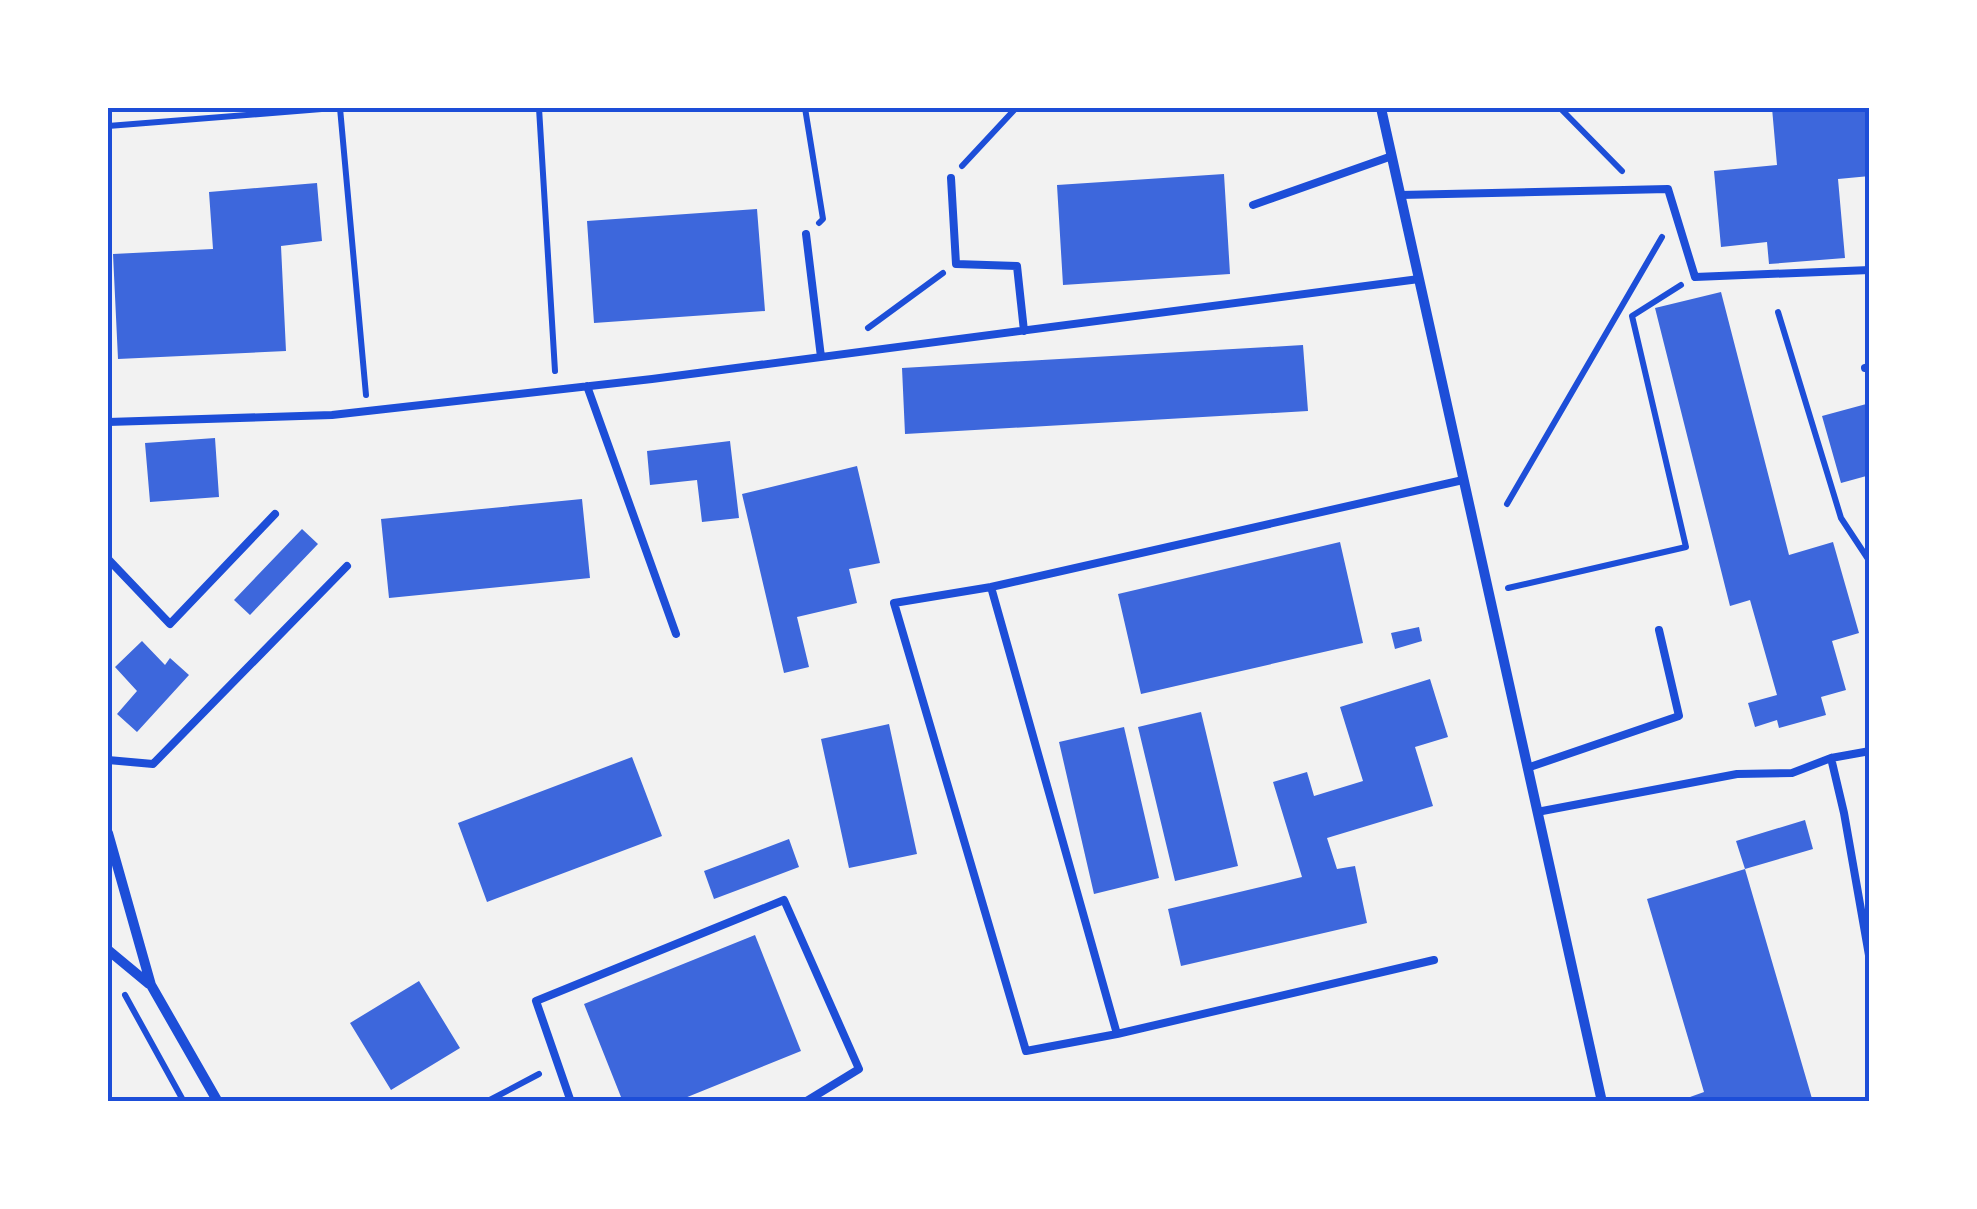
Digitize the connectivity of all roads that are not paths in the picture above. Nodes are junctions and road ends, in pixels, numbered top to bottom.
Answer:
1 (1381, 108) edge
2 (1392, 156) junction
3 (952, 178) road end
4 (1400, 195) junction
5 (1253, 205) dead end
6 (806, 234) road end
7 (1870, 270) edge
8 (1419, 279) junction
9 (1024, 331) junction
10 (826, 356) junction
11 (587, 386) junction
12 (108, 422) edge
13 (1464, 480) junction
14 (276, 514) dead end
15 (108, 559) edge
16 (347, 566) dead end
17 (991, 587) junction
18 (1659, 630) dead end
19 (676, 634) dead end
20 (1870, 751) edge
21 (1830, 758) junction
22 (108, 760) edge
23 (1527, 768) junction
24 (1537, 812) junction
25 (108, 833) edge
26 (108, 950) edge
27 (1434, 960) dead end
28 (1870, 961) edge
29 (151, 986) junction
30 (1117, 1034) junction
31 (218, 1102) edge
32 (571, 1102) edge
33 (804, 1102) edge
34 (1602, 1102) edge

1 - 2 street
2 - 4 street
2 - 5 lane
3 - 9 lane
4 - 7 lane
4 - 8 street
6 - 10 lane
8 - 9 lane
8 - 13 street
9 - 10 lane
10 - 11 lane
11 - 12 lane
11 - 19 lane
13 - 17 lane
13 - 23 street
14 - 15 lane
16 - 22 lane
17 - 30 lane
17 - 30 lane
18 - 23 lane
20 - 21 lane
21 - 24 lane
21 - 28 lane
23 - 24 street
24 - 34 street
25 - 29 street
26 - 29 street
27 - 30 lane
29 - 31 street
32 - 33 lane

